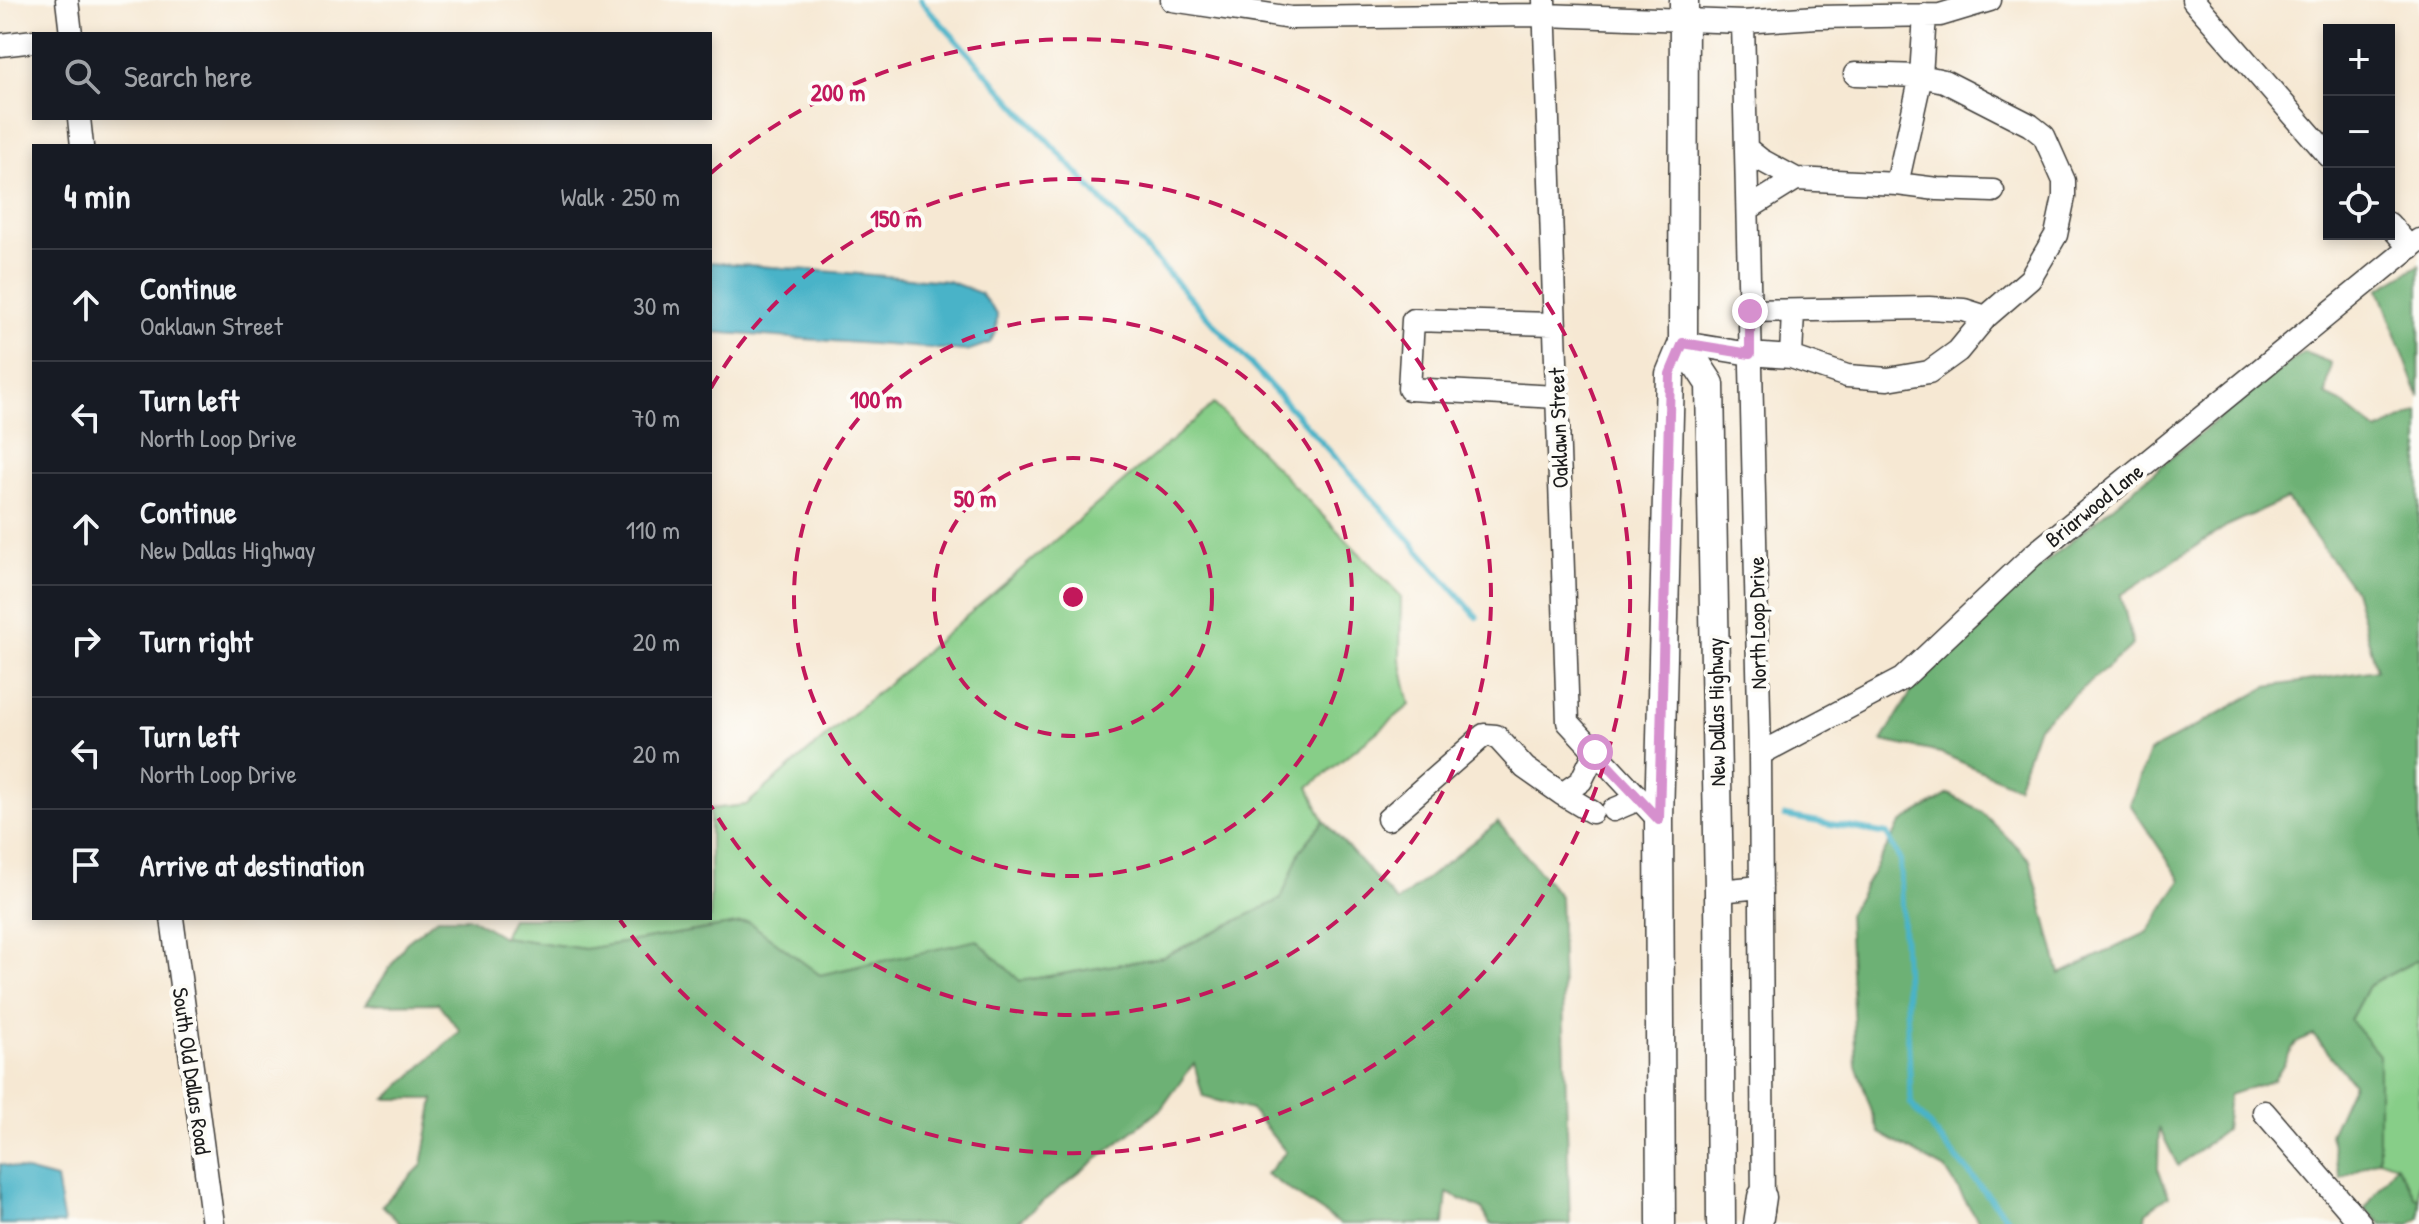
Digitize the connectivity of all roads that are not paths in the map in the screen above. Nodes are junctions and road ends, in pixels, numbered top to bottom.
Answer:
1 (67, 0) edge
2 (1172, 0) edge
3 (1990, 0) edge
4 (2193, 0) edge
5 (1544, 7) edge
6 (1397, 8) edge
7 (1684, 10) edge
8 (1935, 10) edge
9 (1743, 22) junction
10 (71, 32) edge
11 (32, 41) edge
12 (0, 45) edge
13 (1855, 74) dead end
14 (1921, 76) junction
15 (79, 120) edge
16 (82, 144) edge
17 (1746, 148) junction
18 (2323, 149) edge
19 (1796, 179) junction
20 (1897, 184) junction
21 (1993, 191) dead end
22 (1748, 209) junction
23 (2395, 229) edge
24 (2414, 244) edge
25 (1750, 311) junction
26 (1793, 311) junction
27 (1986, 317) junction
28 (1554, 324) junction
29 (1683, 343) junction
30 (1750, 354) junction
31 (1791, 357) junction
32 (1557, 397) junction
33 (1595, 752) junction
34 (1760, 754) junction
35 (1562, 794) junction
36 (1639, 799) junction
37 (1388, 819) dead end
38 (1659, 820) junction
39 (1761, 887) junction
40 (1719, 891) junction
41 (172, 920) edge
42 (2264, 1112) dead end
43 (1761, 1215) edge
44 (213, 1224) edge
45 (1661, 1224) edge
46 (1721, 1224) edge
47 (2361, 1224) edge

1 - 10 street
2 - 6 street
3 - 8 street
4 - 18 street
5 - 6 street
5 - 7 street
5 - 28 street, Oaklawn Street
7 - 9 street
7 - 29 main road
8 - 9 street
8 - 14 street
9 - 17 street, North Loop Drive
11 - 12 street
13 - 14 street
14 - 20 street
14 - 27 street
15 - 16 street
17 - 19 street
17 - 22 street, North Loop Drive
19 - 20 street
19 - 22 street
20 - 21 street
22 - 25 street, North Loop Drive
23 - 24 street
24 - 34 street, Briarwood Lane
25 - 26 street
25 - 30 street, North Loop Drive
26 - 27 street
26 - 31 street
27 - 31 street
28 - 32 street, Oaklawn Street
28 - 32 street
29 - 30 street
29 - 38 main road
29 - 40 main road, New Dallas Highway
30 - 31 street
30 - 34 street, North Loop Drive
32 - 33 street, Oaklawn Street
33 - 35 street
33 - 36 street, Oaklawn Street
34 - 39 street, North Loop Drive
35 - 36 street
35 - 37 street
36 - 38 street, Oaklawn Street
38 - 45 main road
39 - 40 street
39 - 43 street, North Loop Drive
40 - 46 main road, New Dallas Highway
41 - 44 street, South Old Dallas Road
42 - 47 street

